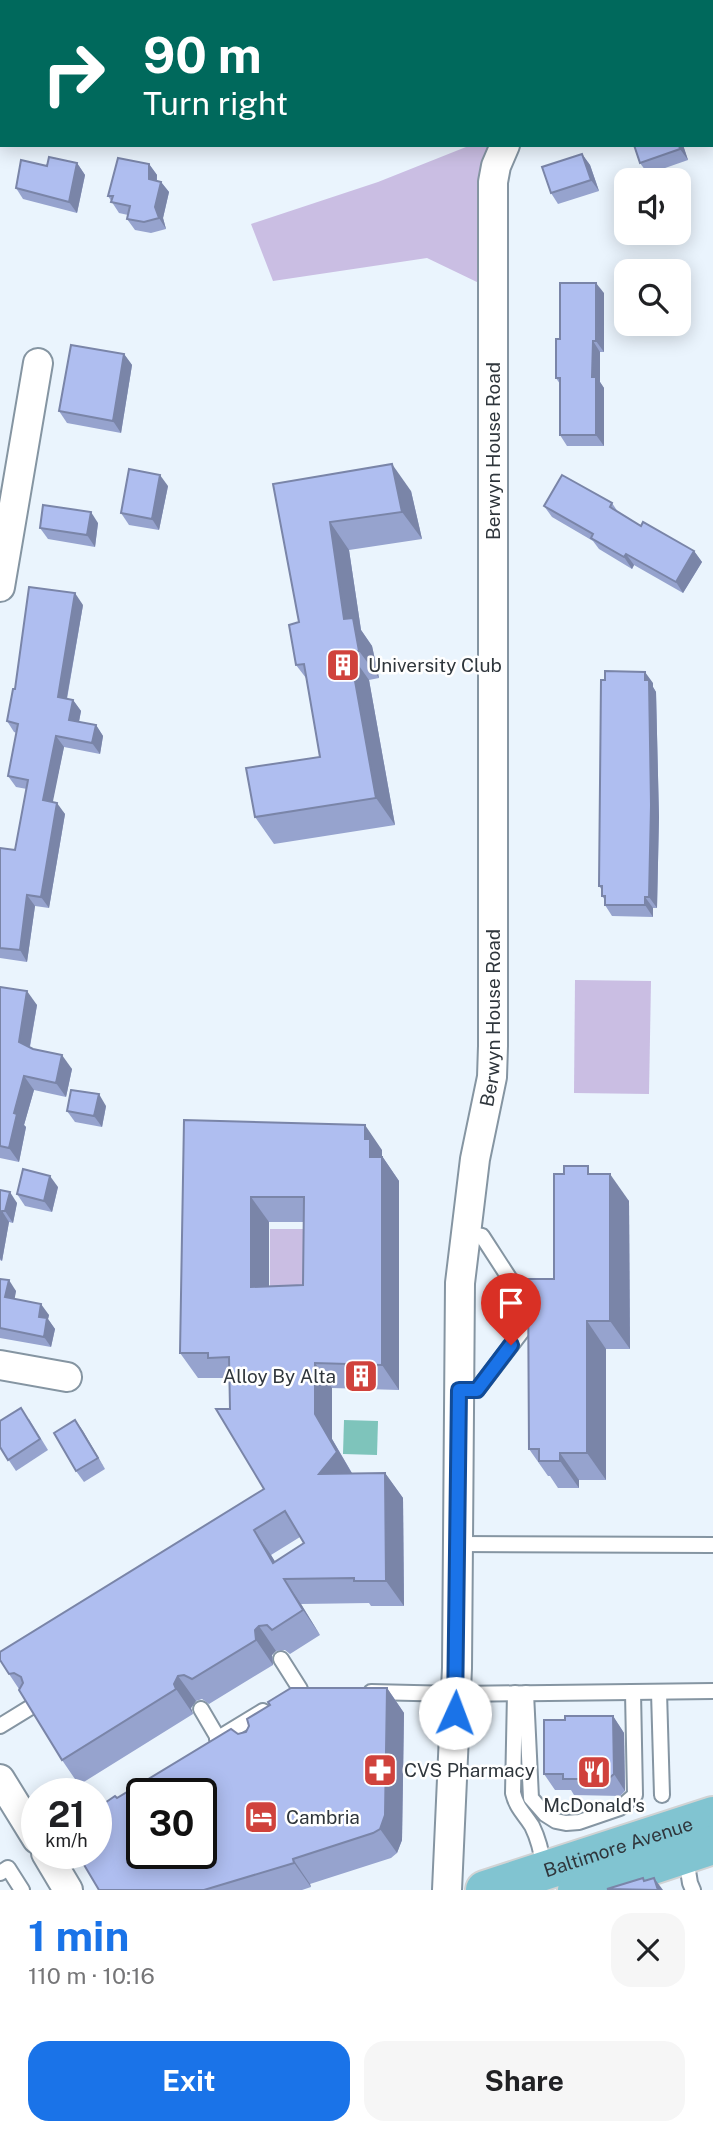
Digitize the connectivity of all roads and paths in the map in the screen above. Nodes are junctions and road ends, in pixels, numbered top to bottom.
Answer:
1 (504, 147) edge
2 (38, 363) dead end
3 (1, 572) edge
4 (464, 1233) junction
5 (0, 1365) edge
6 (67, 1377) dead end
7 (459, 1390) junction
8 (458, 1544) junction
9 (713, 1545) edge
10 (281, 1660) dead end
11 (713, 1691) edge
12 (351, 1692) edge
13 (633, 1692) junction
14 (659, 1692) junction
15 (521, 1693) junction
16 (456, 1694) junction
17 (31, 1707) edge
18 (201, 1709) dead end
19 (0, 1726) edge
20 (236, 1727) junction
21 (250, 1742) edge
22 (4, 1793) edge
23 (662, 1795) dead end
24 (713, 1816) edge
25 (21, 1817) edge
26 (697, 1863) edge
27 (56, 1869) edge
28 (544, 1869) junction
29 (0, 1873) edge
30 (22, 1890) edge
31 (68, 1890) edge
32 (447, 1890) edge
33 (485, 1890) edge
34 (577, 1890) edge

1 - 4 street, Berwyn House Road
2 - 3 street
4 - 7 street, Berwyn House Road
4 - 7 lane
5 - 6 street
7 - 8 street, Berwyn House Road
8 - 9 lane
8 - 16 street, Berwyn House Road
10 - 20 lane
11 - 14 lane
12 - 16 lane
13 - 14 lane
13 - 15 lane
13 - 15 lane
14 - 23 lane
15 - 16 lane
15 - 28 lane
16 - 32 street, Berwyn House Road
17 - 19 lane
18 - 20 lane
20 - 21 lane
22 - 25 street
24 - 28 main road, Baltimore Avenue
26 - 34 main road, Baltimore Avenue
27 - 31 street
28 - 33 main road, Baltimore Avenue
29 - 30 lane

